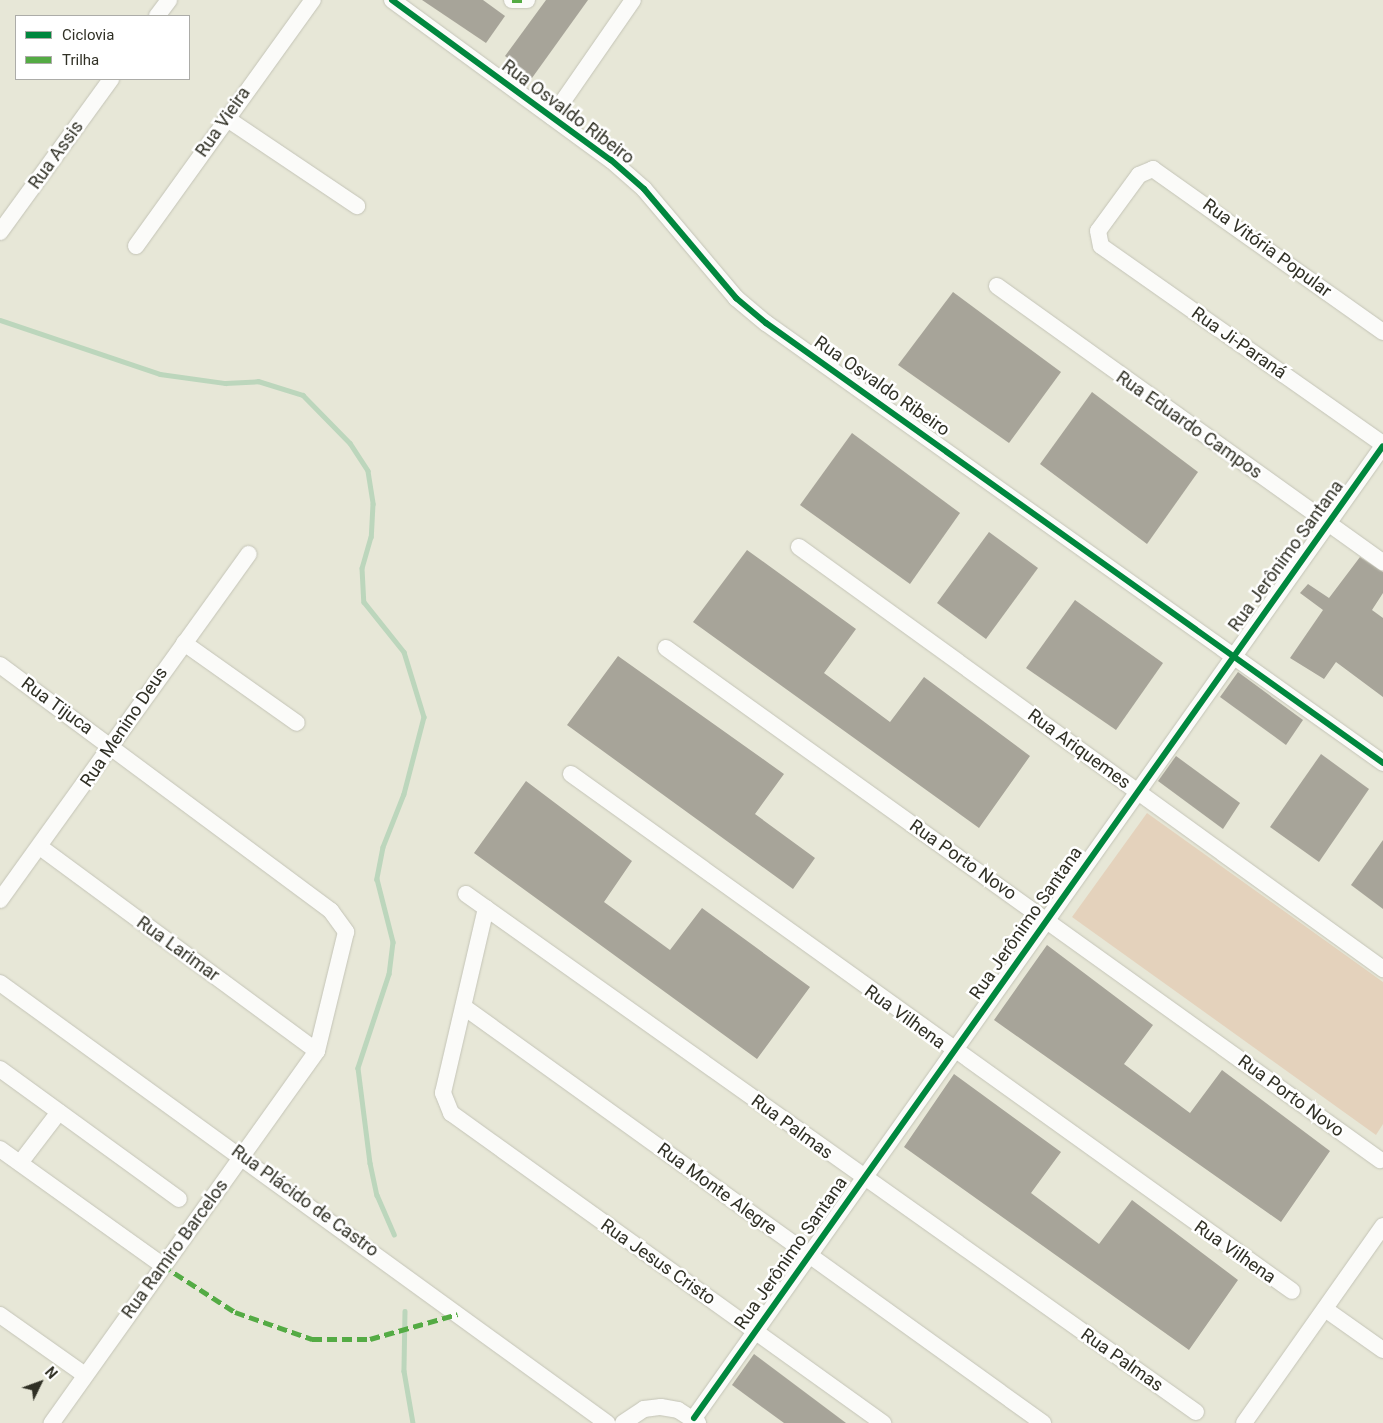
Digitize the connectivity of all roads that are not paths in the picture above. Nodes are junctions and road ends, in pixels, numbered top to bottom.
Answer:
1 (169, 0) edge
2 (313, 0) edge
3 (392, 0) edge
4 (512, 0) edge
5 (527, 0) edge
6 (633, 0) edge
7 (158, 15) edge
8 (110, 80) edge
9 (552, 117) junction
10 (226, 118) junction
11 (357, 206) dead end
12 (0, 232) edge
13 (1098, 241) joint
14 (136, 246) dead end
15 (997, 286) dead end
16 (1383, 332) edge
17 (1383, 445) edge
18 (1329, 523) junction
19 (799, 547) dead end
20 (249, 554) dead end
21 (1383, 562) edge
22 (184, 642) junction
23 (666, 648) dead end
24 (1232, 656) junction
25 (0, 665) edge
26 (297, 723) dead end
27 (113, 747) junction
28 (1383, 764) edge
29 (571, 774) dead end
30 (1138, 791) junction
31 (40, 846) junction
32 (466, 894) dead end
33 (0, 900) edge
34 (486, 908) junction
35 (1047, 920) junction
36 (1383, 969) edge
37 (0, 983) edge
38 (464, 1008) junction
39 (317, 1051) junction
40 (953, 1052) junction
41 (0, 1069) edge
42 (59, 1112) junction
43 (0, 1149) edge
44 (243, 1156) junction
45 (1380, 1160) dead end
46 (20, 1163) junction
47 (863, 1178) junction
48 (179, 1199) dead end
49 (1383, 1226) edge
50 (807, 1254) junction
51 (162, 1265) junction
52 (1292, 1291) dead end
53 (1325, 1308) junction
54 (0, 1315) edge
55 (754, 1331) junction
56 (1383, 1350) edge
57 (85, 1375) junction
58 (1196, 1412) dead end
59 (696, 1421) edge
60 (52, 1423) edge
61 (607, 1423) edge
62 (622, 1423) edge
63 (883, 1423) edge
64 (1044, 1423) edge
65 (1244, 1423) edge

1 - 7 street
2 - 10 street, Rua Vieira
3 - 9 street, Rua Osvaldo Ribeiro
4 - 5 street
6 - 9 street
8 - 12 street, Rua Assis
9 - 24 street, Rua Osvaldo Ribeiro
10 - 11 street
10 - 14 street, Rua Vieira
13 - 16 street, Rua Vitória Popular
13 - 17 street, Rua Ji-Paraná
15 - 18 street, Rua Eduardo Campos
17 - 18 street, Rua Jerônimo Santana
18 - 21 street, Rua Eduardo Campos
18 - 24 street, Rua Jerônimo Santana
19 - 30 street, Rua Ariquemes
20 - 22 street, Rua Menino Deus
22 - 26 street
22 - 27 street, Rua Menino Deus
23 - 35 street, Rua Porto Novo
24 - 28 street, Rua Osvaldo Ribeiro
24 - 30 street, Rua Jerônimo Santana
25 - 27 street, Rua Tijuca
27 - 31 street, Rua Menino Deus
27 - 39 street, Rua Tijuca
29 - 40 street, Rua Vilhena
30 - 35 street, Rua Jerônimo Santana
30 - 36 street, Rua Ariquemes
31 - 33 street, Rua Menino Deus
31 - 39 street, Rua Larimar
32 - 34 street, Rua Palmas
34 - 38 street
34 - 47 street, Rua Palmas
35 - 40 street, Rua Jerônimo Santana
35 - 45 street, Rua Porto Novo
37 - 44 street, Rua Plácido de Castro
38 - 50 street, Rua Monte Alegre
38 - 55 street, Rua Jesus Cristo
39 - 44 street, Rua Ramiro Barcelos
40 - 47 street, Rua Jerônimo Santana
40 - 52 street, Rua Vilhena
41 - 42 street
42 - 46 street
42 - 48 street
43 - 46 street
44 - 51 street, Rua Ramiro Barcelos
44 - 61 street, Rua Plácido de Castro
46 - 51 street
47 - 50 street, Rua Jerônimo Santana
47 - 58 street, Rua Palmas
49 - 53 street
50 - 55 street, Rua Jerônimo Santana
50 - 64 street, Rua Monte Alegre
51 - 57 street, Rua Ramiro Barcelos
53 - 56 street
53 - 65 street
54 - 57 street
55 - 59 street, Rua Jerônimo Santana
55 - 63 street, Rua Jesus Cristo
57 - 60 street, Rua Ramiro Barcelos
59 - 62 street

